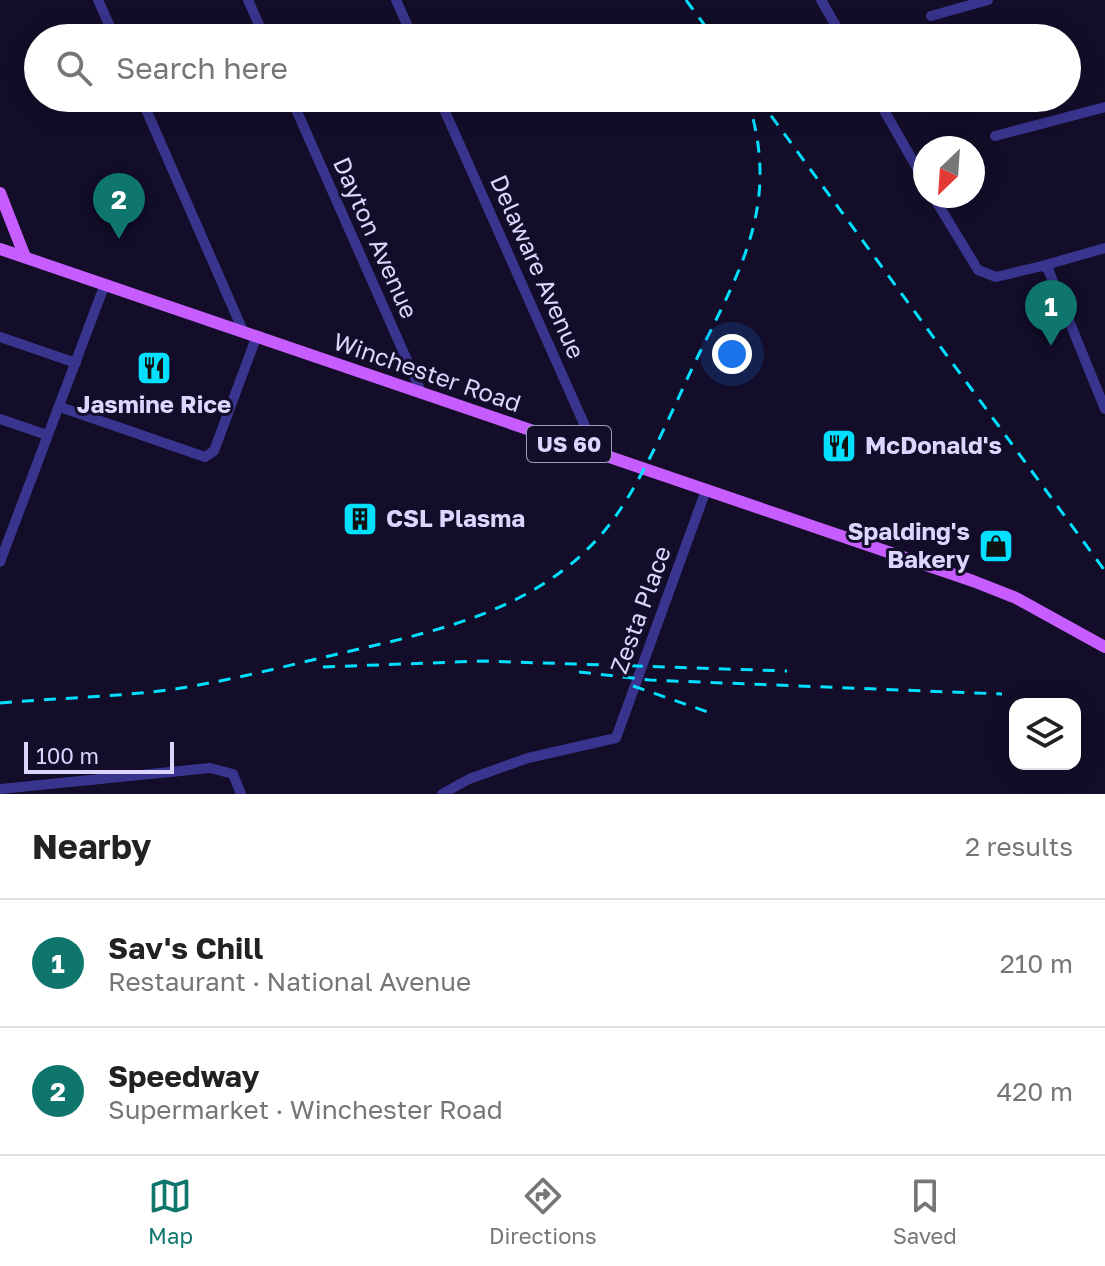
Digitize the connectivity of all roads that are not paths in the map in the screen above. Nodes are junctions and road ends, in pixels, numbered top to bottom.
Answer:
1 (98, 0) edge
2 (248, 0) edge
3 (396, 0) edge
4 (821, 0) edge
5 (988, 0) edge
6 (931, 16) dead end
7 (109, 24) edge
8 (259, 24) edge
9 (407, 24) edge
10 (835, 24) edge
11 (1105, 107) edge
12 (147, 112) edge
13 (297, 112) edge
14 (445, 112) edge
15 (885, 112) edge
16 (995, 136) dead end
17 (913, 161) edge
18 (0, 193) edge
19 (940, 208) edge
20 (1105, 248) edge
21 (0, 249) edge
22 (25, 257) junction
23 (1042, 266) junction
24 (105, 284) junction
25 (250, 336) junction
26 (0, 337) edge
27 (76, 363) junction
28 (1101, 390) edge
29 (422, 394) junction
30 (60, 407) junction
31 (1105, 409) edge
32 (0, 419) edge
33 (47, 435) junction
34 (597, 453) junction
35 (706, 490) junction
36 (0, 562) edge
37 (1105, 647) edge
38 (0, 789) edge
39 (241, 794) edge
40 (442, 794) edge

1 - 7 street
2 - 8 street
3 - 9 street
4 - 10 street
5 - 6 street
11 - 16 street
12 - 25 street
13 - 29 street, Dayton Avenue
14 - 34 street, Delaware Avenue
15 - 17 street
18 - 22 main road
19 - 23 street
20 - 23 street
21 - 22 main road, Winchester Road / US 60
22 - 24 main road, Winchester Road / US 60
23 - 28 street
24 - 25 main road, Winchester Road / US 60
24 - 27 street
25 - 29 main road, Winchester Road / US 60
25 - 30 street
26 - 27 street
27 - 30 street
28 - 31 street
29 - 34 main road, Winchester Road / US 60
30 - 33 street
32 - 33 street
33 - 36 street
34 - 35 main road, Winchester Road / US 60
35 - 37 main road, Winchester Road / US 60
35 - 40 street, Zesta Place
38 - 39 street

